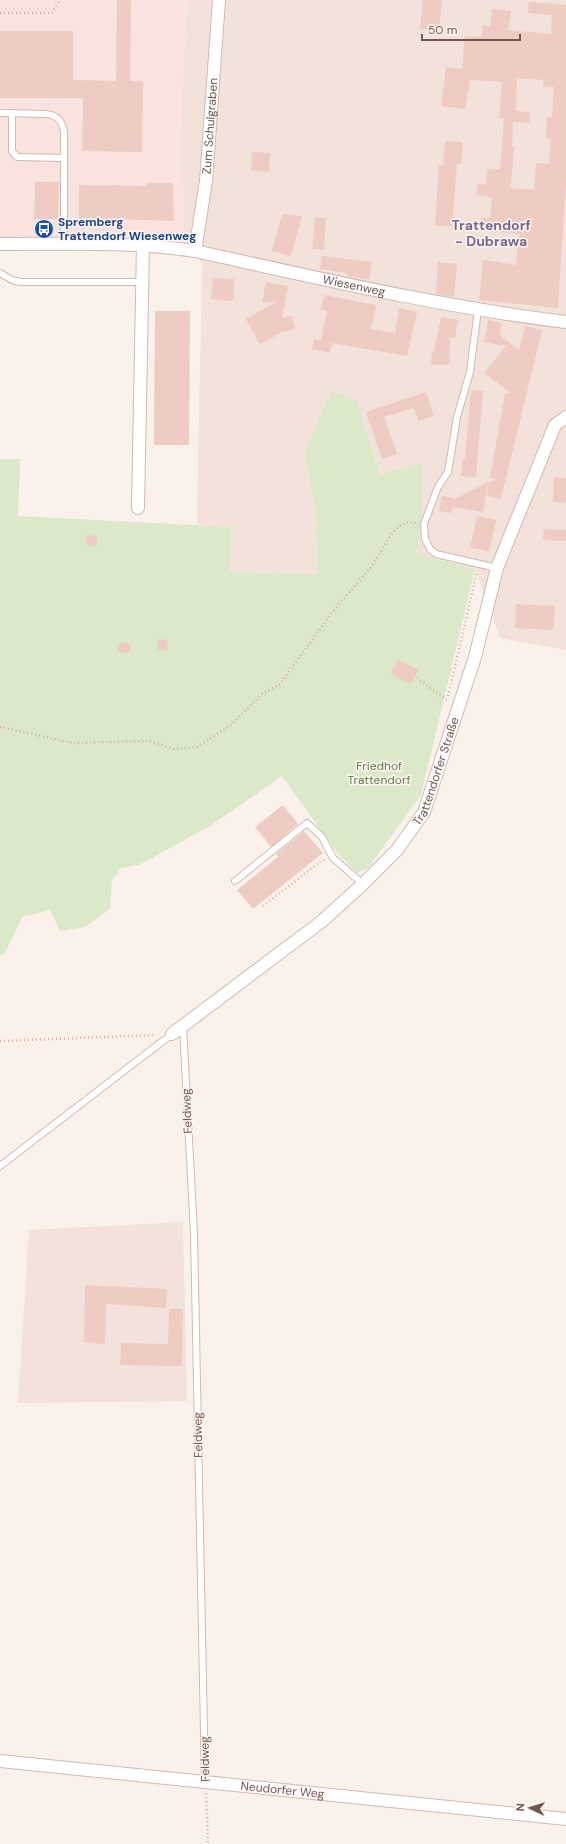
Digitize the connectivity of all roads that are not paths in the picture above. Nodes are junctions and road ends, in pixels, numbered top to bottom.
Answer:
1 (219, 0) edge
2 (0, 113) edge
3 (12, 113) junction
4 (64, 158) junction
5 (0, 244) edge
6 (64, 244) junction
7 (143, 245) junction
8 (195, 251) junction
9 (0, 273) edge
10 (143, 282) junction
11 (478, 310) junction
12 (566, 322) edge
13 (566, 417) edge
14 (138, 508) dead end
15 (497, 568) junction
16 (235, 881) dead end
17 (363, 884) junction
18 (183, 1027) junction
19 (172, 1034) joint
20 (0, 1166) edge
21 (0, 1761) edge
22 (206, 1782) junction
23 (566, 1819) edge

1 - 8 street, Zum Schulgraben
2 - 3 lane
3 - 4 lane
3 - 4 lane
4 - 6 lane
5 - 6 street, Wiesenweg
6 - 7 street, Wiesenweg
7 - 8 street, Wiesenweg
7 - 10 street
8 - 11 street, Wiesenweg
9 - 10 lane
10 - 14 street
11 - 12 street, Wiesenweg
11 - 15 lane
13 - 15 street, Trattendorfer Straße
15 - 17 street, Trattendorfer Straße
16 - 17 lane
17 - 18 street, Trattendorfer Straße
18 - 19 street, Trattendorfer Straße
18 - 22 lane, Feldweg
19 - 20 lane
21 - 22 street, Neudorfer Weg
22 - 23 street, Neudorfer Weg

